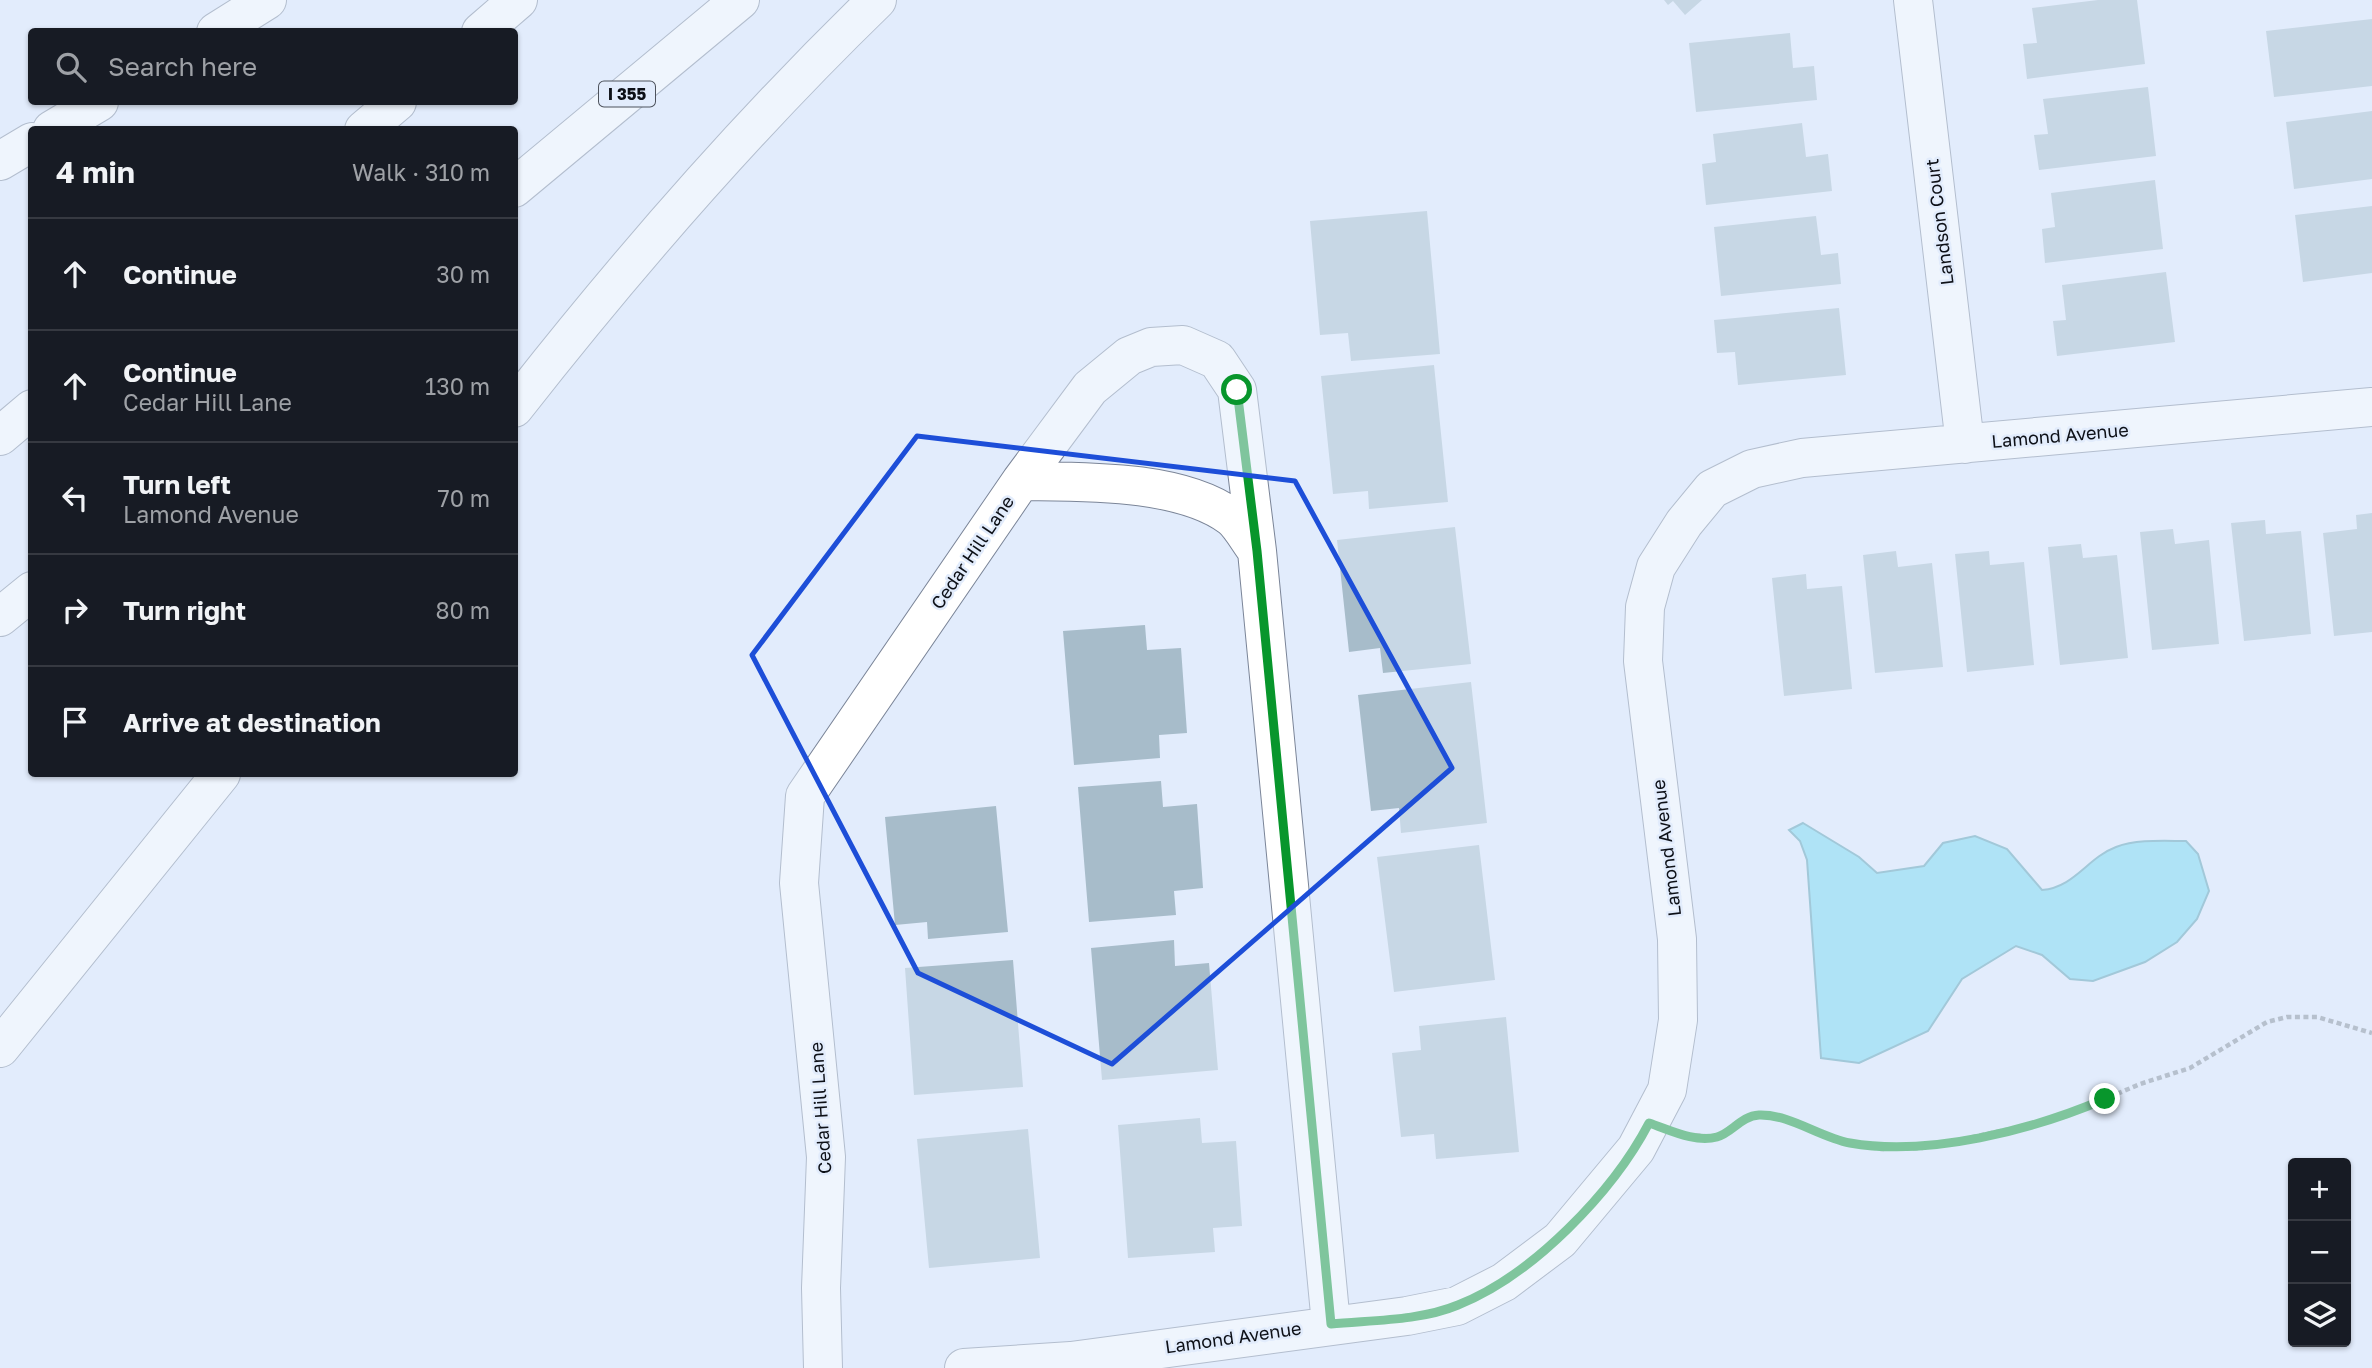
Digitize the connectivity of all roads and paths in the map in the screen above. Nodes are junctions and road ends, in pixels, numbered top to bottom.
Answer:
1 (267, 0) edge
2 (518, 0) edge
3 (740, 0) edge
4 (877, 0) edge
5 (1913, 0) edge
6 (222, 28) edge
7 (486, 28) edge
8 (94, 105) edge
9 (393, 105) edge
10 (59, 126) edge
11 (369, 126) edge
12 (28, 144) edge
13 (0, 160) edge
14 (518, 185) edge
15 (518, 403) edge
16 (2372, 407) edge
17 (28, 412) edge
18 (0, 436) edge
19 (1965, 444) junction
20 (1021, 481) junction
21 (1257, 551) junction
22 (28, 594) edge
23 (0, 617) edge
24 (219, 777) edge
25 (2372, 1033) edge
26 (0, 1048) edge
27 (1649, 1123) junction
28 (1331, 1324) junction
29 (823, 1368) edge
30 (964, 1368) edge

1 - 6 main road
2 - 7 main road
3 - 14 main road, I 355
4 - 15 main road
5 - 19 main road, Landson Court
8 - 10 main road
9 - 11 main road
12 - 13 main road
16 - 19 main road, Lamond Avenue
17 - 18 main road
19 - 27 main road, Lamond Avenue
20 - 21 main road, Cedar Hill Lane
20 - 21 main road
20 - 29 main road, Cedar Hill Lane
21 - 28 main road
22 - 23 main road
24 - 26 main road
25 - 27 path
27 - 28 main road, Lamond Avenue
28 - 30 main road, Lamond Avenue

